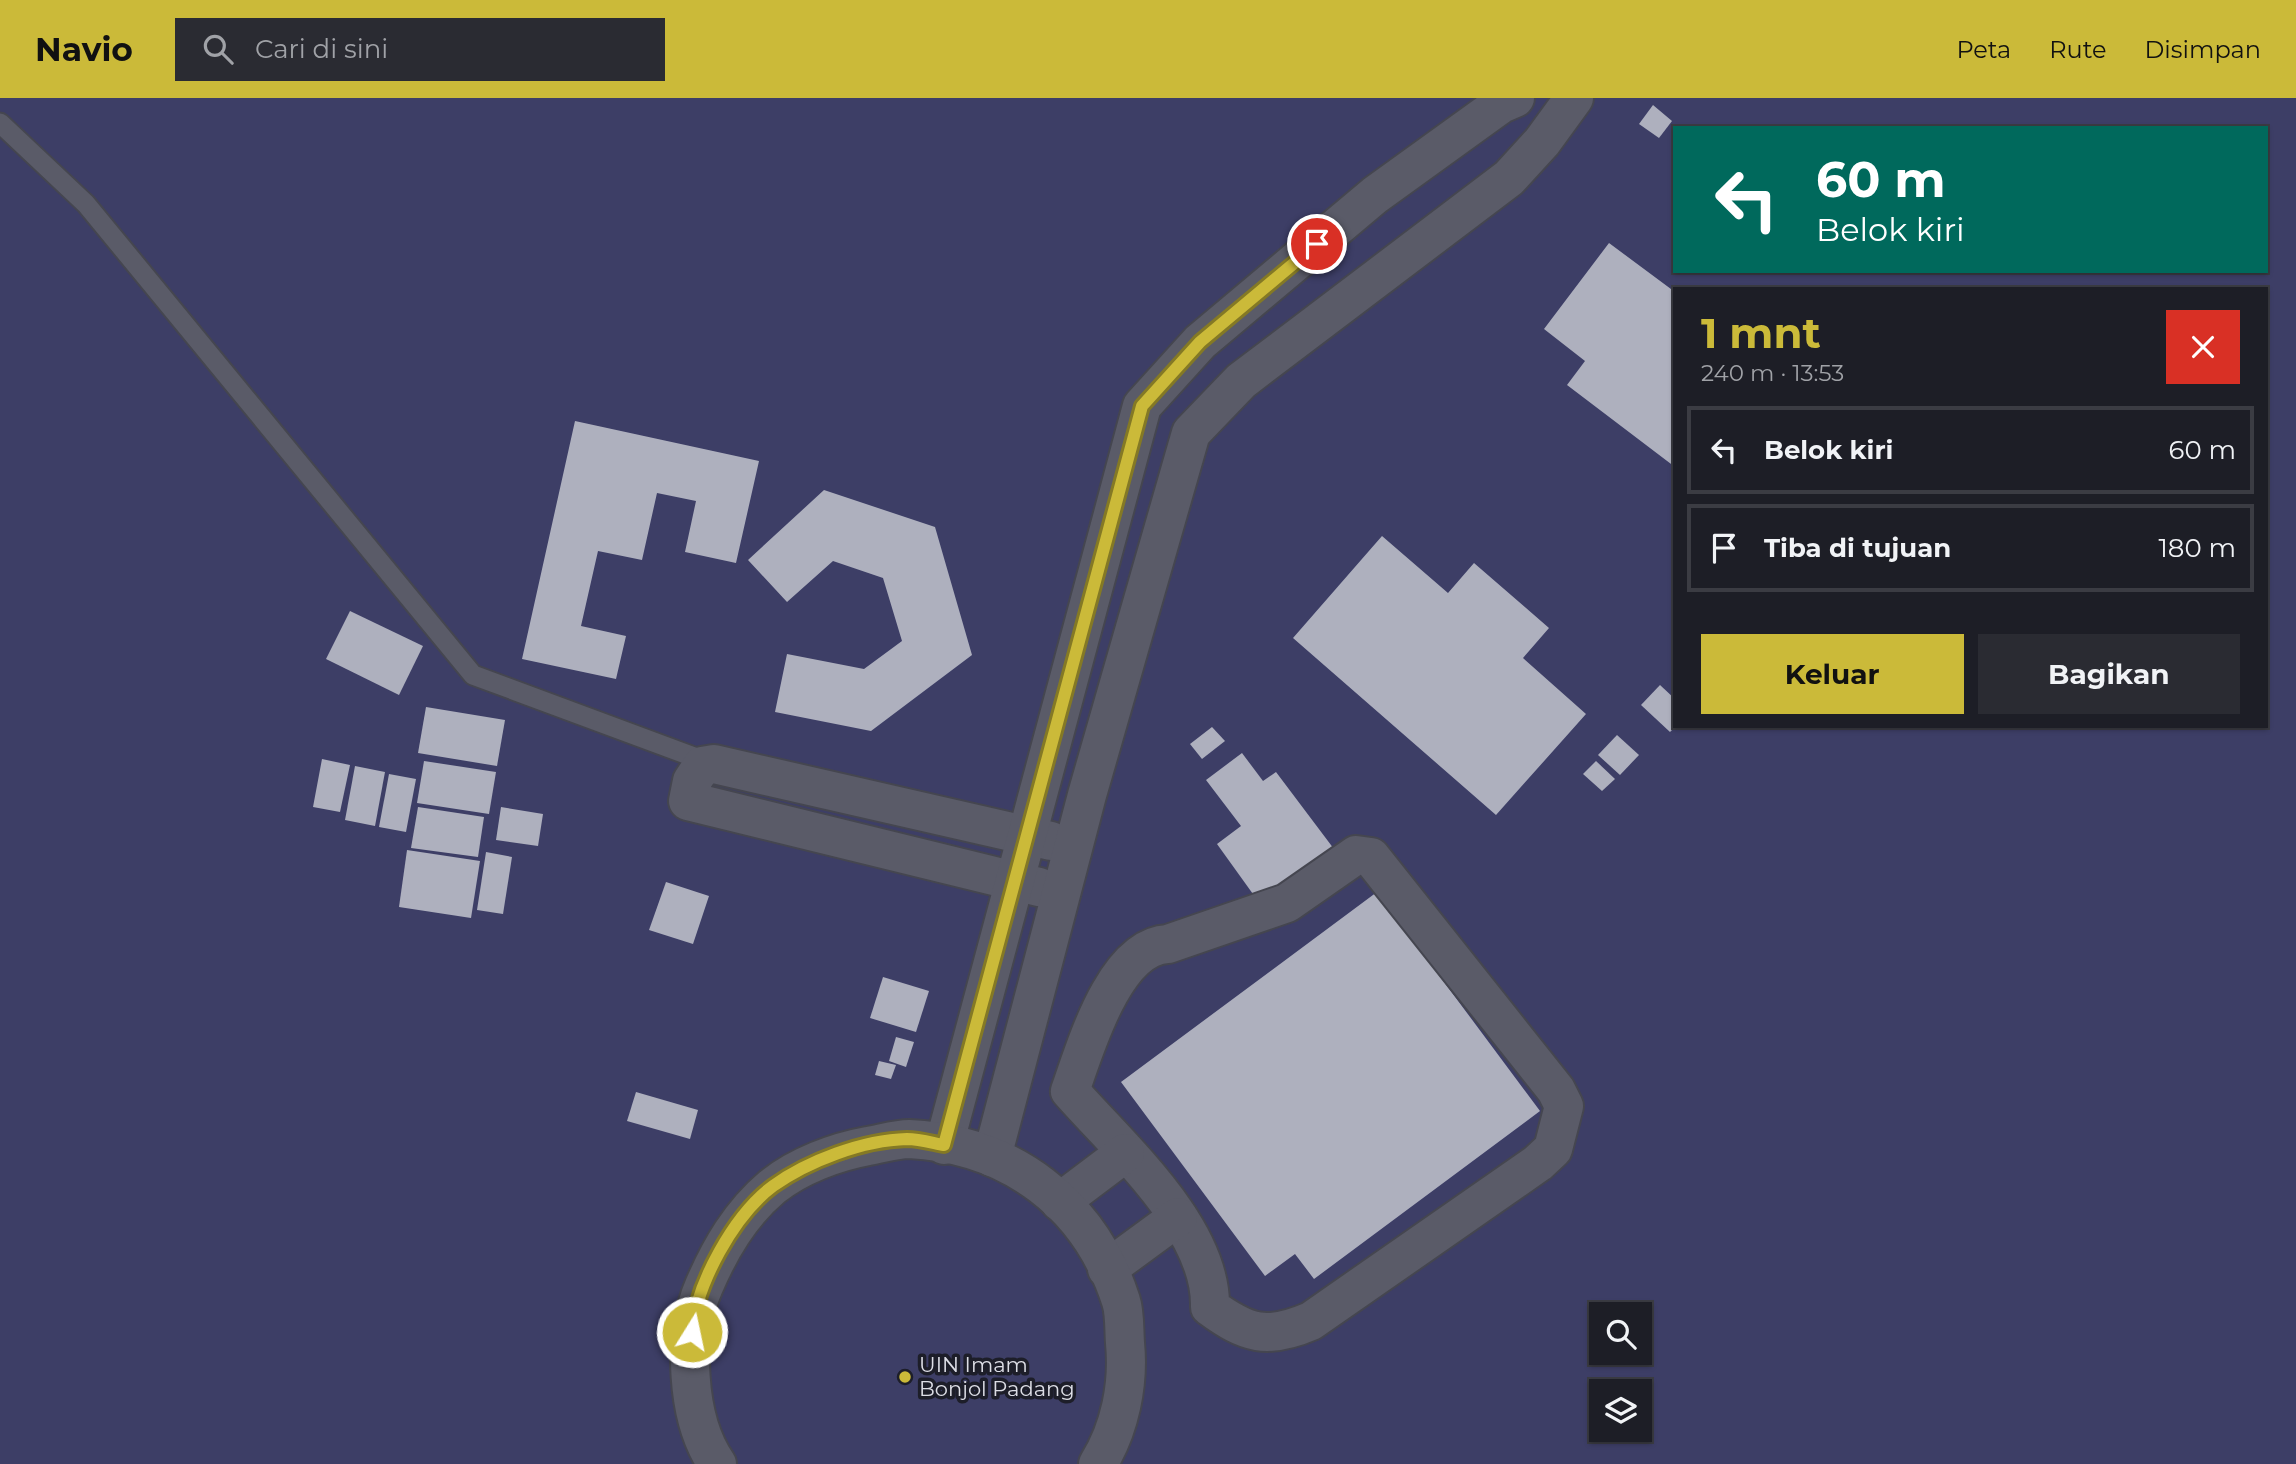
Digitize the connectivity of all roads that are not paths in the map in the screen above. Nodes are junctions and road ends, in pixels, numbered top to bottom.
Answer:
1 (1515, 98) edge
2 (1574, 98) edge
3 (0, 123) edge
4 (714, 764) junction
5 (1027, 835) junction
6 (1074, 846) junction
7 (1015, 881) junction
8 (1062, 893) junction
9 (944, 1145) junction
10 (1125, 1153) junction
11 (992, 1157) junction
12 (1060, 1202) junction
13 (1178, 1217) junction
14 (1107, 1269) junction
15 (717, 1464) edge
16 (1098, 1464) edge

1 - 5 street
2 - 6 street
3 - 4 lane
4 - 5 street
4 - 7 street
5 - 6 street
5 - 7 street
6 - 8 street
7 - 8 street
7 - 9 street
8 - 11 street
9 - 11 street
9 - 15 street
10 - 12 street
10 - 13 street
10 - 13 street
11 - 12 street
12 - 14 street
13 - 14 street
14 - 16 street

